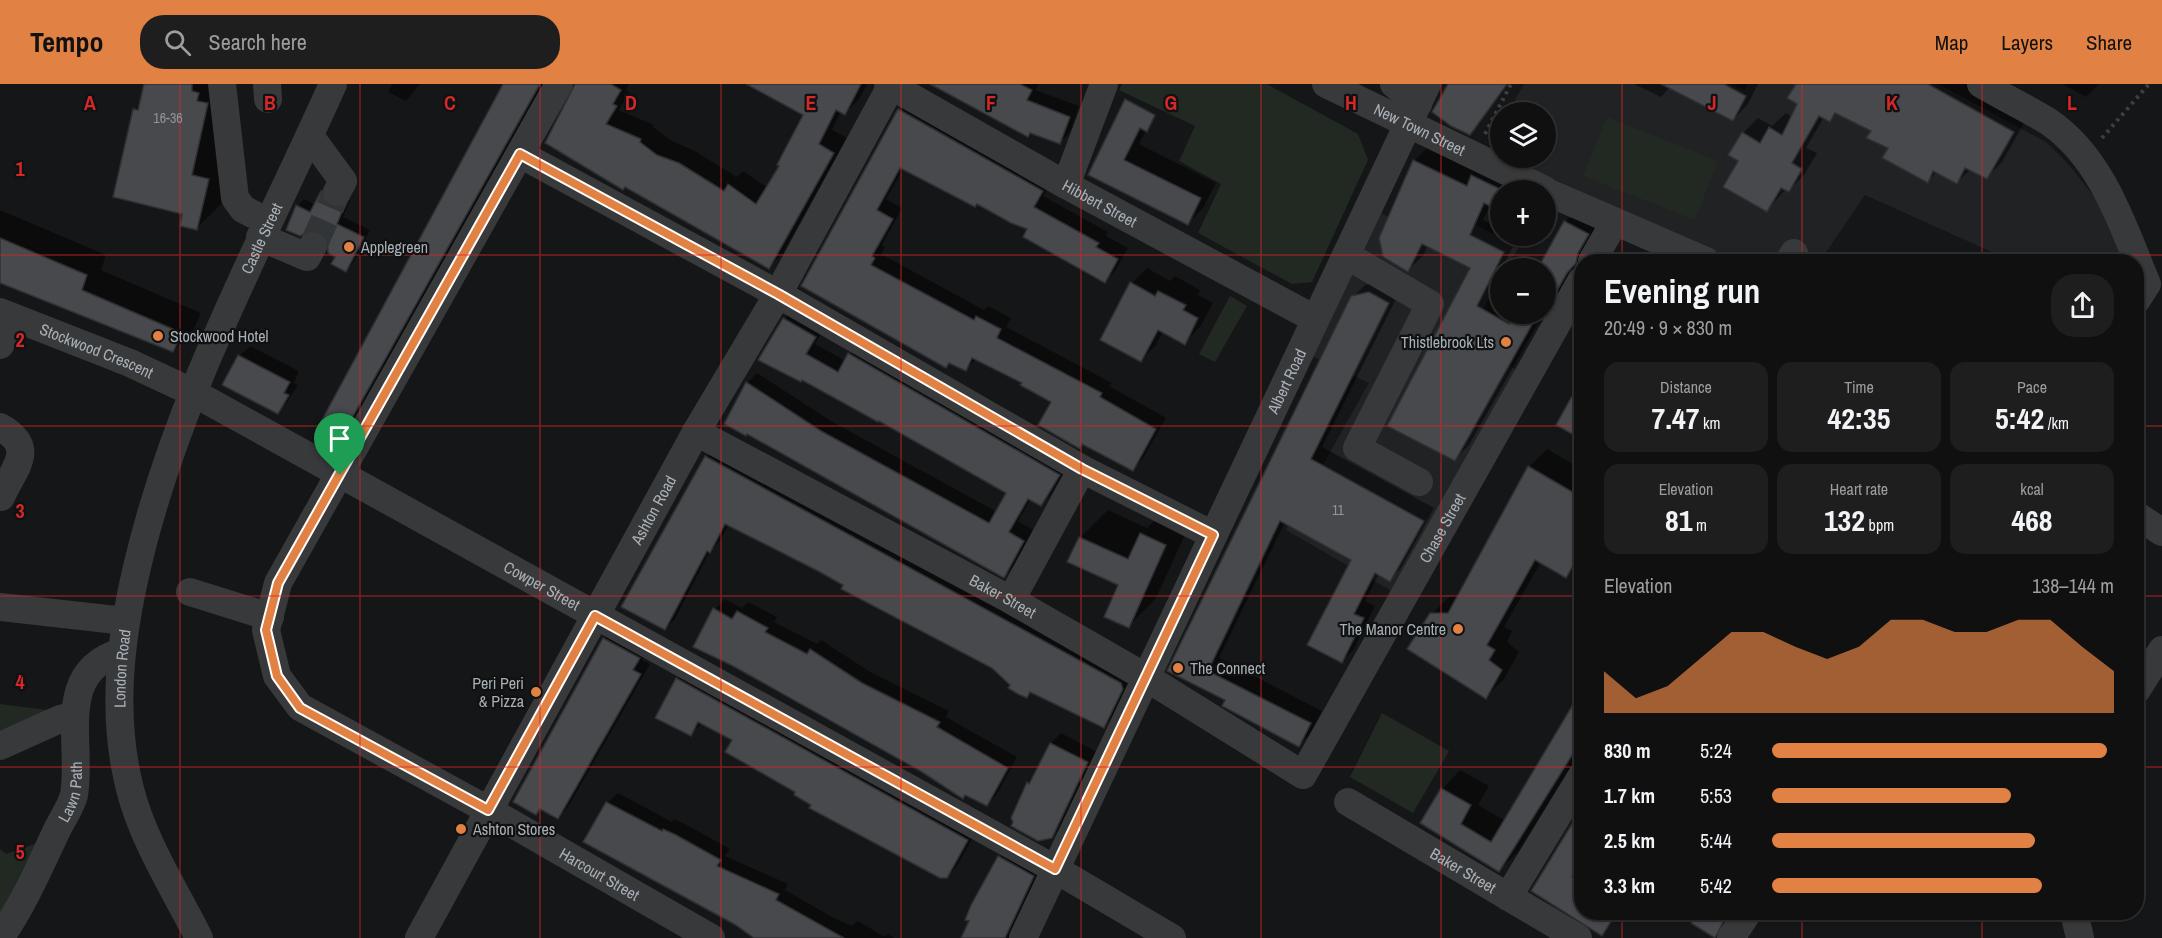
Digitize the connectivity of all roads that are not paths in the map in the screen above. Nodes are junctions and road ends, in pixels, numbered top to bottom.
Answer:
1 (222, 84) edge
2 (333, 84) edge
3 (559, 84) edge
4 (1104, 84) edge
5 (1326, 84) edge
6 (1394, 84) edge
7 (1981, 84) edge
8 (889, 85) edge
9 (1418, 103) edge
10 (310, 136) junction
11 (520, 154) junction
12 (1523, 180) edge
13 (1066, 185) junction
14 (338, 192) tunnel mouth
15 (1556, 196) edge
16 (1614, 223) junction
17 (264, 229) junction
18 (313, 246) dead end
19 (1596, 254) edge
20 (1689, 254) edge
21 (2135, 254) edge
22 (1346, 255) junction
23 (1574, 293) edge
24 (778, 294) junction
25 (7, 315) edge
26 (1315, 319) junction
27 (0, 345) edge
28 (192, 392) junction
29 (0, 427) edge
30 (696, 432) junction
31 (1082, 469) junction
32 (340, 475) junction
33 (1419, 482) dead end
34 (1, 497) edge
35 (2144, 520) edge
36 (2162, 532) edge
37 (1213, 535) junction
38 (190, 592) dead end
39 (1011, 600) junction
40 (0, 607) edge
41 (270, 616) junction
42 (595, 616) junction
43 (125, 621) junction
44 (2162, 650) edge
45 (122, 652) junction
46 (1147, 678) junction
47 (2144, 678) edge
48 (74, 716) junction
49 (0, 746) edge
50 (1303, 775) joint
51 (1574, 789) edge
52 (1348, 802) dead end
53 (488, 810) junction
54 (1055, 869) junction
55 (1508, 897) junction
56 (1743, 920) edge
57 (2076, 920) edge
58 (0, 938) edge
59 (199, 938) edge
60 (419, 938) edge
61 (711, 938) edge
62 (1023, 938) edge
63 (1173, 938) edge
64 (1578, 938) edge
65 (1731, 938) edge
66 (2080, 938) edge

1 - 17 street
2 - 10 street, Castle Street
3 - 11 street, Harcourt Street
4 - 13 street
5 - 9 street, New Town Street
6 - 9 street
7 - 21 street
8 - 13 street, Hibbert Street
8 - 24 street, Ashton Road
9 - 12 street, New Town Street
9 - 22 street, Albert Road
10 - 14 street
10 - 17 street, Castle Street
11 - 24 street
11 - 32 street, Harcourt Street
13 - 26 street, Hibbert Street
15 - 16 street, New Town Street
16 - 19 street
16 - 20 street, New Town Street
17 - 18 street
17 - 28 street, Castle Street
22 - 26 street, Albert Road
22 - 33 street
23 - 50 street, Chase Street
24 - 30 street, Ashton Road
24 - 31 street
25 - 27 street
25 - 28 street, Stockwood Crescent
26 - 37 street, Albert Road
28 - 32 street, Cowper Street
28 - 43 street, London Road
29 - 34 street
30 - 39 street, Baker Street
30 - 42 street, Ashton Road
31 - 37 street
31 - 39 street
32 - 41 street, Harcourt Street
32 - 42 street, Cowper Street
35 - 36 street
37 - 46 street, Albert Road
38 - 41 street
39 - 46 street, Baker Street
40 - 43 street
41 - 53 street, Harcourt Street
42 - 53 street, Ashton Road
42 - 54 street, Cowper Street
43 - 45 street, London Road
44 - 47 street
45 - 48 street, Lawn Path
45 - 59 street, London Road
46 - 50 street, Baker Street
46 - 54 street, Albert Road
48 - 49 street
48 - 58 street, Lawn Path
51 - 55 street
52 - 55 street, Baker Street
53 - 60 street, Ashton Road
53 - 61 street, Harcourt Street
54 - 62 street, Albert Road
54 - 63 street, Cowper Street
55 - 64 street, Baker Street
56 - 65 street
57 - 66 street

